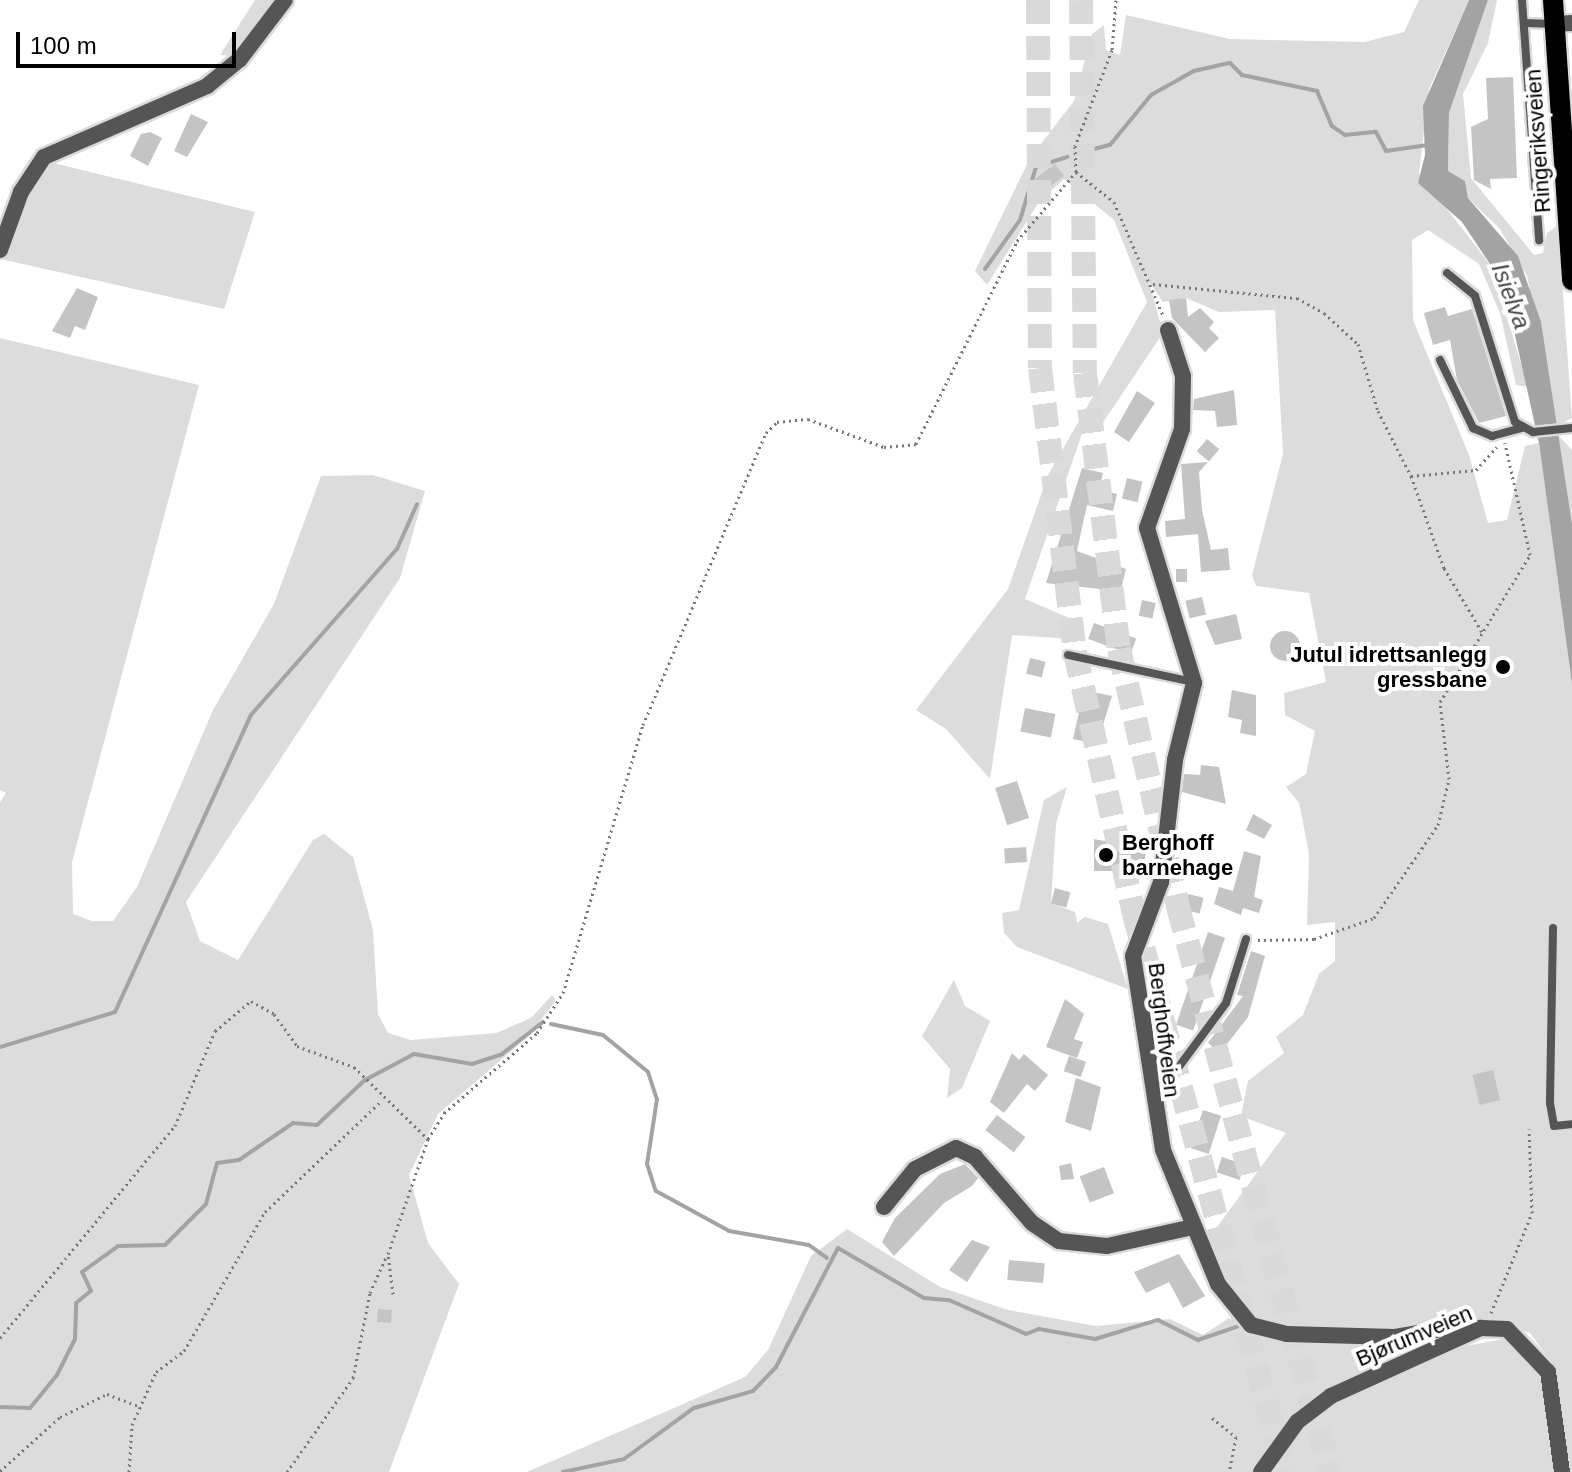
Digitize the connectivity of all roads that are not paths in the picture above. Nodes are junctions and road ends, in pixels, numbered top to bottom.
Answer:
1 (285, 0) edge
2 (1522, 0) edge
3 (1553, 0) edge
4 (1524, 23) junction
5 (1563, 24) edge
6 (1539, 240) dead end
7 (0, 250) edge
8 (1447, 273) dead end
9 (1572, 278) edge
10 (1168, 330) road end
11 (1440, 360) dead end
12 (1522, 428) junction
13 (1572, 428) edge
14 (1068, 655) dead end
15 (1194, 683) junction
16 (1553, 928) dead end
17 (1246, 939) road end
18 (1151, 1102) junction
19 (1570, 1125) edge
20 (884, 1207) dead end
21 (1193, 1227) junction
22 (1485, 1328) junction
23 (1261, 1472) edge
24 (1562, 1472) edge

1 - 7 street
2 - 4 lane
3 - 5 main road, Ringeriksveien
4 - 5 lane
4 - 6 lane
5 - 9 main road, Ringeriksveien
8 - 12 lane
10 - 15 street
11 - 12 lane
12 - 13 lane
14 - 15 lane
15 - 18 street, Berghoffveien
16 - 19 lane
17 - 18 lane
18 - 21 street, Berghoffveien
20 - 21 street
21 - 22 street, Berghoffveien
22 - 23 street, Bjørumveien
22 - 24 street, Bjørumveien

